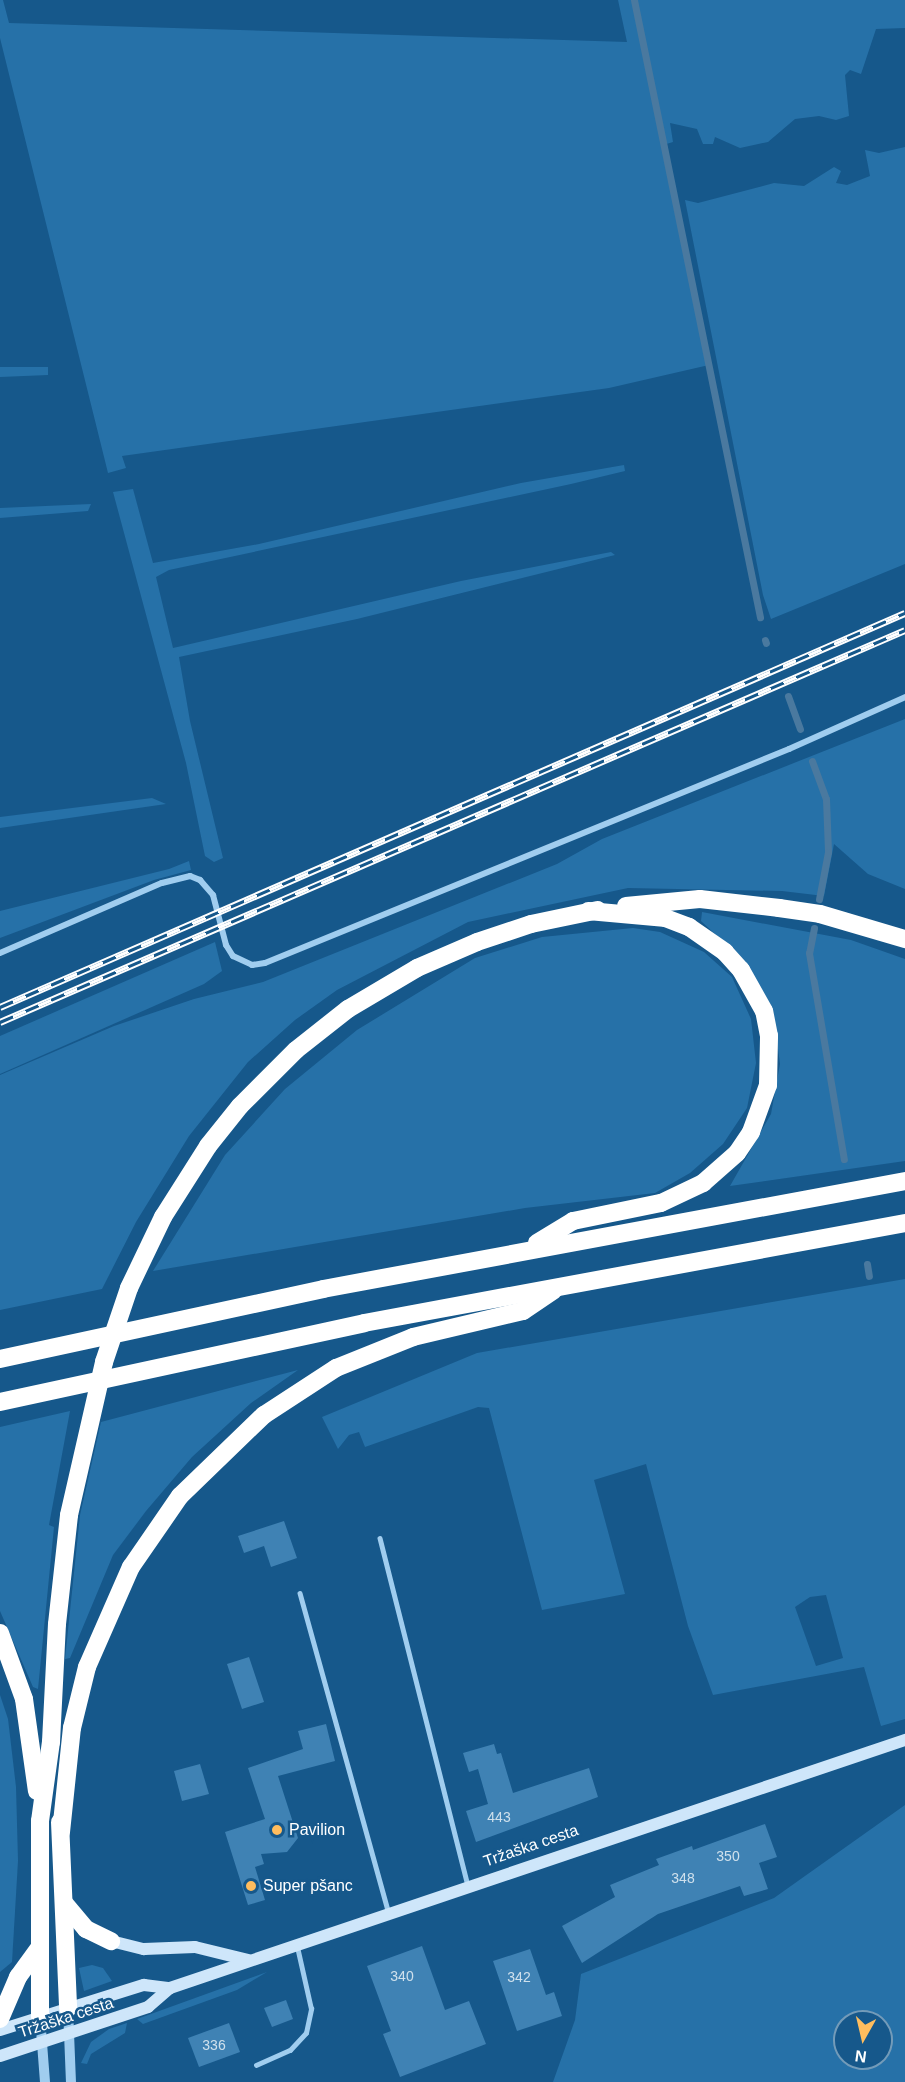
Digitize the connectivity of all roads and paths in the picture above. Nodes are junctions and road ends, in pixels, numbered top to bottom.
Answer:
1 (905, 697) edge
2 (588, 911) junction
3 (905, 939) edge
4 (0, 953) edge
5 (905, 1181) edge
6 (905, 1223) edge
7 (526, 1250) junction
8 (561, 1285) junction
9 (0, 1359) edge
10 (0, 1402) edge
11 (380, 1538) dead end
12 (300, 1593) dead end
13 (0, 1633) edge
14 (905, 1740) edge
15 (51, 1743) junction
16 (40, 1821) junction
17 (61, 1832) junction
18 (468, 1885) junction
19 (65, 1904) junction
20 (389, 1913) junction
21 (111, 1941) joint
22 (296, 1945) junction
23 (38, 1949) junction
24 (249, 1960) junction
25 (170, 1988) junction
26 (68, 2008) junction
27 (40, 2017) junction
28 (0, 2019) edge
29 (0, 2030) edge
30 (70, 2034) junction
31 (42, 2043) junction
32 (0, 2056) edge
33 (256, 2065) dead end
34 (45, 2082) edge
35 (70, 2082) edge

1 - 4 street
2 - 3 highway
2 - 7 highway
2 - 15 highway, bridge
5 - 7 highway
6 - 8 highway
7 - 9 highway
8 - 10 highway
8 - 17 highway
11 - 18 lane
12 - 20 lane
13 - 16 highway
14 - 18 main road, Tržaška cesta
15 - 16 highway
15 - 17 highway
16 - 23 highway
17 - 19 highway
18 - 20 main road, Tržaška cesta
19 - 21 highway
19 - 26 highway
20 - 22 main road, Tržaška cesta
21 - 24 main road
22 - 24 main road, Tržaška cesta
22 - 33 lane
23 - 27 highway
23 - 28 highway
24 - 25 main road, Tržaška cesta
25 - 26 main road, Tržaška cesta
25 - 30 main road, Tržaška cesta
26 - 27 main road, Tržaška cesta
26 - 30 street
27 - 29 main road, Tržaška cesta
27 - 31 street
30 - 31 main road, Tržaška cesta
30 - 35 street
31 - 32 main road, Tržaška cesta
31 - 34 street

